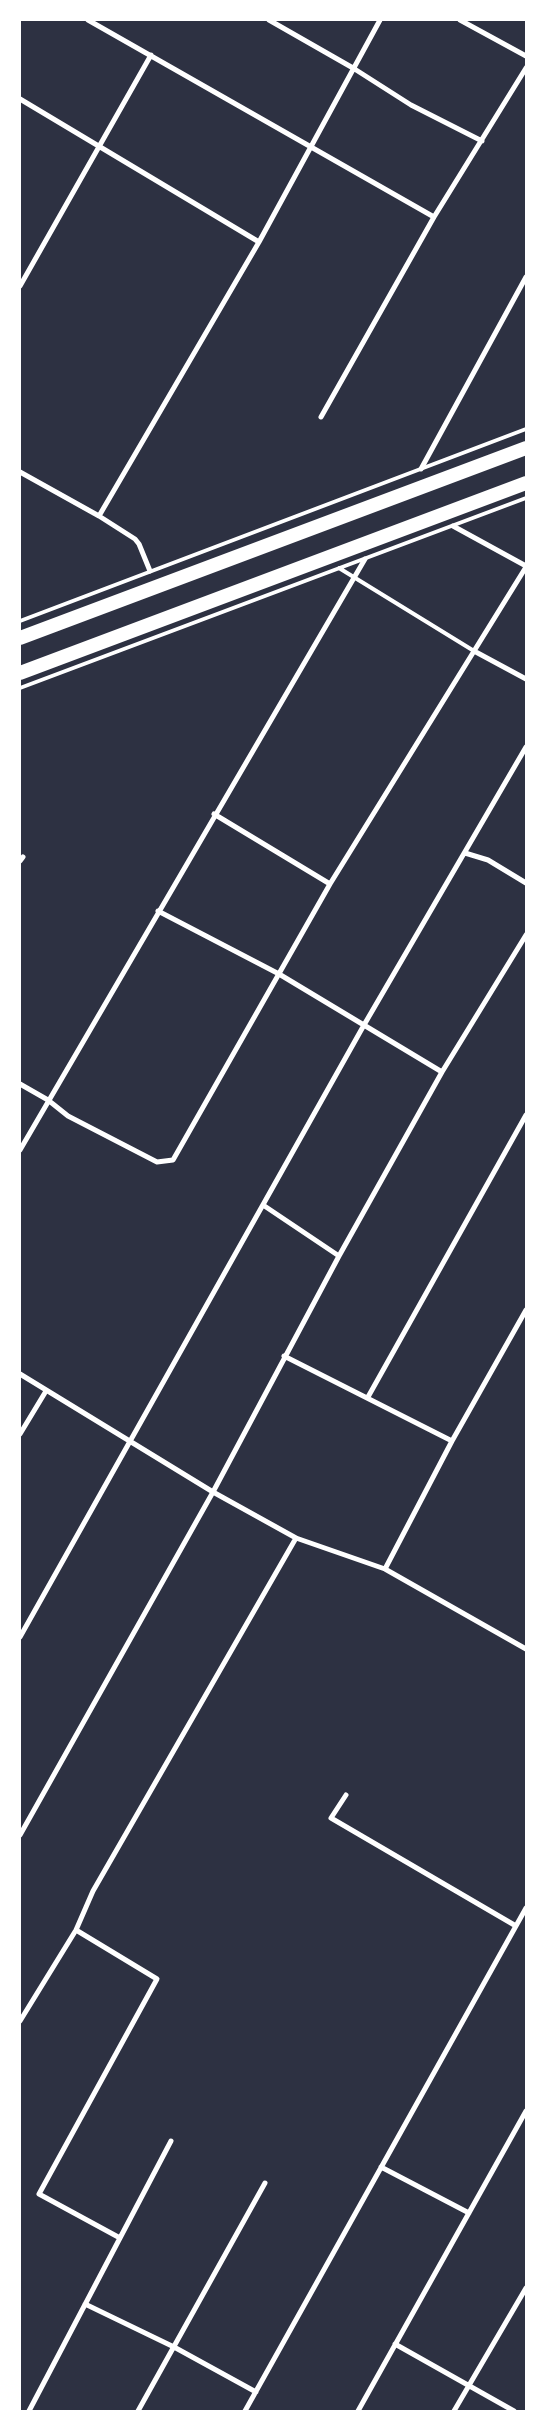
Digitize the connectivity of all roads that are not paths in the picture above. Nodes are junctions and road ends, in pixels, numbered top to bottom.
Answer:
1 (88, 20) edge
2 (270, 20) edge
3 (380, 20) edge
4 (460, 20) edge
5 (151, 55) junction
6 (526, 56) edge
7 (353, 68) junction
8 (526, 68) edge
9 (20, 99) edge
10 (482, 141) junction
11 (99, 146) junction
12 (310, 146) junction
13 (434, 217) junction
14 (258, 242) junction
15 (526, 277) edge
16 (20, 286) edge
17 (321, 417) dead end
18 (526, 429) edge
19 (526, 448) edge
20 (421, 469) junction
21 (20, 472) edge
22 (526, 483) edge
23 (526, 498) edge
24 (99, 516) junction
25 (453, 526) junction
26 (365, 559) junction
27 (526, 566) edge
28 (339, 568) junction
29 (150, 571) junction
30 (354, 577) junction
31 (20, 621) edge
32 (20, 638) edge
33 (474, 651) junction
34 (20, 673) edge
35 (526, 679) edge
36 (20, 688) edge
37 (526, 747) edge
38 (214, 814) junction
39 (465, 854) junction
40 (526, 883) edge
41 (330, 884) junction
42 (158, 911) junction
43 (526, 935) edge
44 (279, 974) junction
45 (364, 1025) junction
46 (442, 1072) junction
47 (20, 1084) edge
48 (48, 1100) junction
49 (526, 1115) edge
50 (20, 1150) edge
51 (263, 1205) junction
52 (339, 1256) junction
53 (526, 1310) edge
54 (284, 1356) junction
55 (20, 1374) edge
56 (46, 1391) junction
57 (368, 1398) junction
58 (20, 1434) edge
59 (129, 1441) junction
60 (452, 1441) junction
61 (212, 1492) junction
62 (296, 1538) junction
63 (385, 1569) junction
64 (20, 1636) edge
65 (526, 1649) edge
66 (346, 1795) dead end
67 (20, 1835) edge
68 (526, 1908) edge
69 (516, 1926) junction
70 (76, 1930) junction
71 (20, 2021) edge
72 (526, 2111) edge
73 (171, 2140) dead end
74 (381, 2167) junction
75 (265, 2183) dead end
76 (469, 2213) junction
77 (120, 2238) junction
78 (526, 2288) edge
79 (86, 2304) junction
80 (396, 2344) junction
81 (174, 2347) junction
82 (469, 2385) junction
83 (256, 2392) junction
84 (29, 2411) edge
85 (138, 2411) edge
86 (245, 2411) edge
87 (358, 2411) edge
88 (454, 2411) edge
89 (514, 2411) edge

1 - 5 street
2 - 7 street
3 - 7 street
4 - 6 street
5 - 11 street
5 - 12 street
7 - 10 street
7 - 12 street
8 - 10 street
9 - 11 street
10 - 13 street
11 - 14 street
11 - 16 street
12 - 13 street
12 - 14 street
13 - 17 street
14 - 24 street
15 - 20 street
18 - 20 lane
19 - 32 highway
20 - 29 lane
21 - 24 street
22 - 34 highway
23 - 25 lane
24 - 29 street
25 - 26 lane
25 - 27 street
26 - 28 lane
26 - 30 street
27 - 33 street
28 - 30 lane
28 - 36 lane
29 - 31 lane
30 - 33 lane
30 - 38 street
33 - 35 street
33 - 41 street
37 - 39 street
38 - 41 street
38 - 42 street
39 - 40 street
39 - 45 street
41 - 44 street
42 - 44 street
42 - 48 street
43 - 46 street
44 - 45 street
44 - 48 street
45 - 46 street
45 - 51 street
46 - 52 street
47 - 48 street
48 - 50 street
49 - 57 street
51 - 52 street
51 - 59 street
52 - 54 street
53 - 60 street
54 - 57 street
54 - 61 street
55 - 56 street
56 - 58 street
56 - 59 street
57 - 60 street
59 - 61 street
59 - 64 street
60 - 63 street
61 - 62 street
61 - 67 street
62 - 63 street
62 - 70 street
63 - 65 street
66 - 69 street
68 - 69 street
69 - 74 street
70 - 71 street
70 - 77 street
72 - 76 street
73 - 77 street
74 - 76 street
74 - 83 street
75 - 81 street
76 - 80 street
77 - 79 street
78 - 82 street
79 - 81 street
79 - 84 street
80 - 82 street
80 - 87 street
81 - 83 street
81 - 85 street
82 - 88 street
82 - 89 street
83 - 86 street

